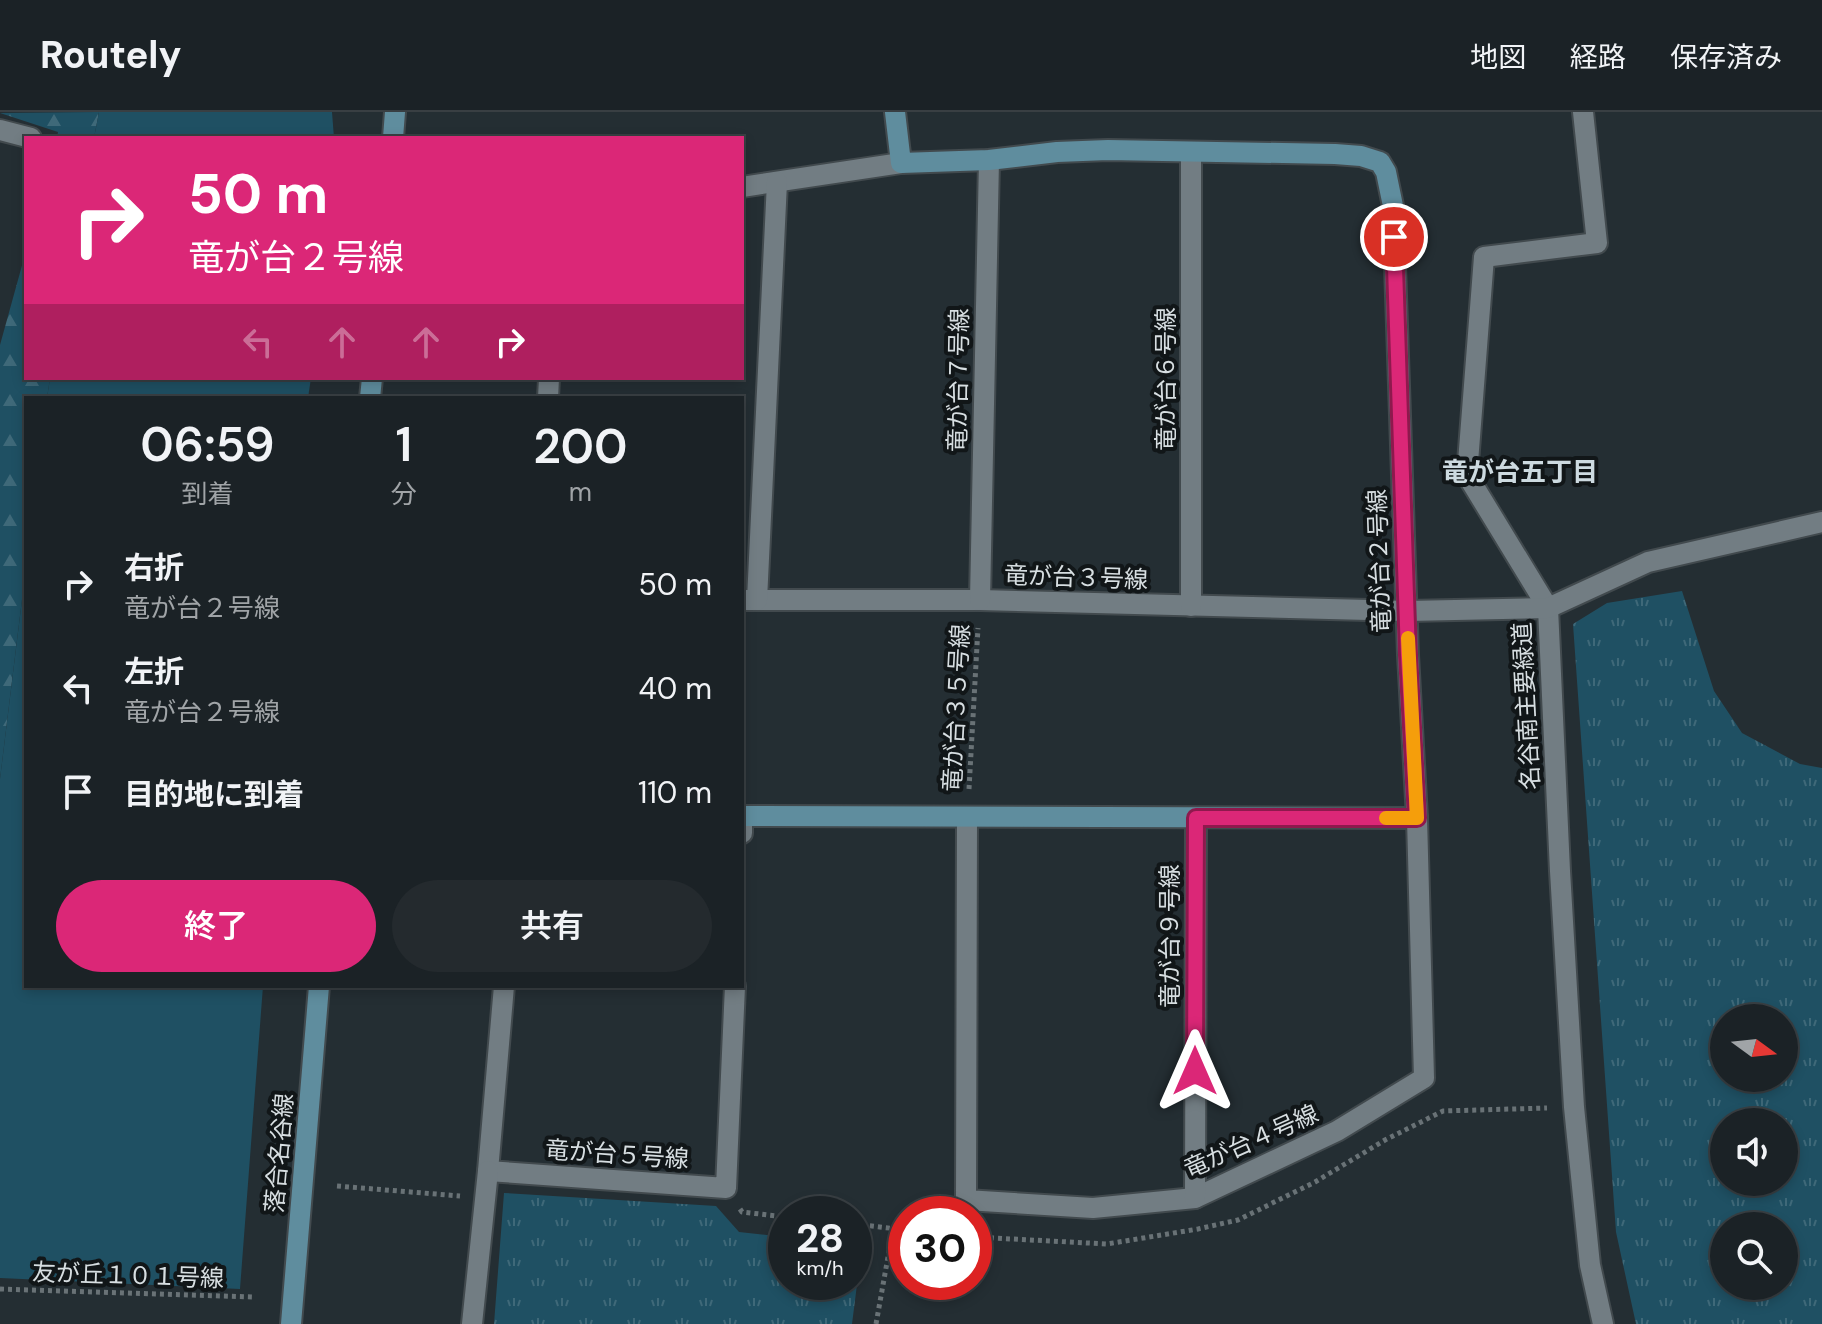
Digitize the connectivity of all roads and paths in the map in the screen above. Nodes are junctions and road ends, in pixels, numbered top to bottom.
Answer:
1 (395, 112) edge
2 (895, 112) edge
3 (1583, 112) edge
4 (0, 130) edge
5 (24, 136) edge
6 (393, 136) edge
7 (1191, 152) junction
8 (989, 160) junction
9 (901, 163) junction
10 (777, 182) junction
11 (744, 187) edge
12 (1822, 522) edge
13 (750, 600) edge
14 (980, 600) junction
15 (1191, 606) junction
16 (1548, 608) junction
17 (1408, 611) junction
18 (744, 816) edge
19 (967, 818) junction
20 (1196, 818) junction
21 (1417, 818) junction
22 (319, 988) edge
23 (504, 988) edge
24 (735, 988) edge
25 (488, 1171) junction
26 (337, 1186) dead end
27 (726, 1188) junction
28 (485, 1198) junction
29 (1195, 1198) junction
30 (768, 1215) edge
31 (888, 1257) edge
32 (0, 1289) edge
33 (255, 1297) dead end
34 (291, 1324) edge
35 (472, 1324) edge
36 (876, 1324) edge
37 (1603, 1324) edge

1 - 6 street
2 - 9 street
3 - 16 street, 名谷南主要緑道
4 - 5 street
7 - 8 street, 竜が台２号線
7 - 15 street, 竜が台６号線
7 - 17 street, 竜が台２号線
8 - 9 street, 竜が台２号線
8 - 14 street, 竜が台７号線
9 - 10 street
10 - 11 street
10 - 13 street
12 - 16 street
13 - 14 street, 竜が台３号線
14 - 15 street, 竜が台３号線
14 - 19 path, 竜が台３５号線
15 - 17 street, 竜が台３号線
16 - 17 street, 竜が台３号線
16 - 37 street, 名谷南主要緑道
17 - 21 street, 竜が台２号線
18 - 19 street
19 - 20 street
19 - 29 street, 竜が台４号線
20 - 21 street
20 - 29 street, 竜が台９号線
21 - 29 street, 竜が台４号線
22 - 34 street, 落合名谷線
23 - 25 street
24 - 27 street
25 - 27 street, 竜が台５号線
25 - 28 street
26 - 28 path
27 - 30 path
28 - 35 street
31 - 36 path
32 - 33 path, 友が丘１０１号線

